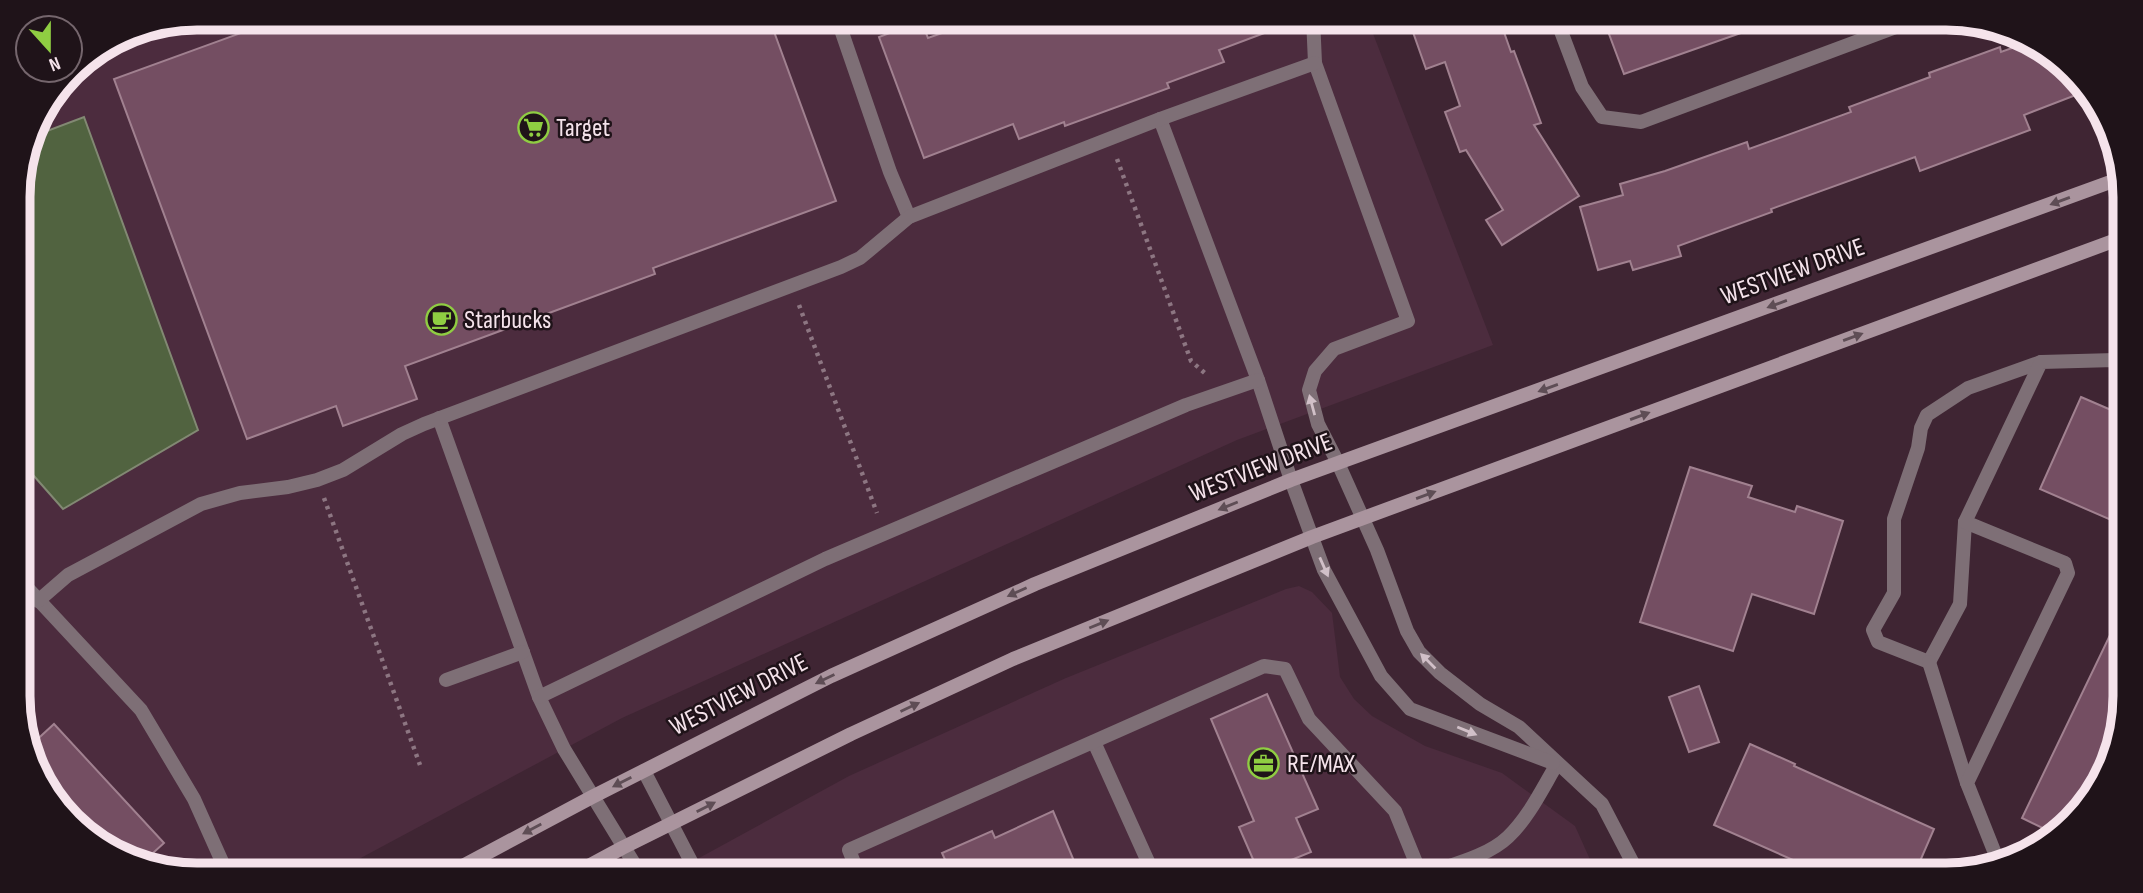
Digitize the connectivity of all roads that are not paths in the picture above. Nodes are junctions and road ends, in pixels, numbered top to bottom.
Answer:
1 (841, 30) edge
2 (1314, 30) edge
3 (1561, 30) edge
4 (1888, 30) edge
5 (1315, 63) junction
6 (1160, 119) junction
7 (2112, 181) edge
8 (909, 217) junction
9 (2113, 241) edge
10 (2113, 360) edge
11 (2041, 362) junction
12 (1258, 380) junction
13 (439, 418) junction
14 (1338, 464) junction
15 (1291, 480) junction
16 (1362, 519) junction
17 (1965, 522) junction
18 (1312, 537) junction
19 (30, 592) edge
20 (38, 601) junction
21 (523, 652) junction
22 (1929, 662) junction
23 (446, 680) dead end
24 (539, 697) junction
25 (1094, 741) junction
26 (1557, 764) junction
27 (644, 771) junction
28 (1967, 783) junction
29 (592, 797) junction
30 (672, 824) junction
31 (622, 848) junction
32 (1996, 855) edge
33 (223, 863) edge
34 (470, 863) edge
35 (594, 863) edge
36 (632, 863) edge
37 (692, 863) edge
38 (854, 863) edge
39 (1149, 863) edge
40 (1417, 863) edge
41 (1454, 863) edge
42 (1633, 863) edge

1 - 8 street
2 - 5 street
3 - 4 street
5 - 6 street
14 -> 5 street
6 - 8 street
6 - 12 street
7 -> 14 street, WESTVIEW DRIVE
8 - 13 street
16 -> 9 street
10 - 11 street
11 - 17 street
11 - 22 street
12 - 15 street
12 - 24 street
13 - 20 street
13 - 21 street
14 - 15 street, WESTVIEW DRIVE
14 - 16 street
15 - 18 street
15 -> 27 street, WESTVIEW DRIVE
16 - 18 street
26 -> 16 street
17 - 22 street
17 - 28 street
18 -> 26 street
30 -> 18 street
19 - 20 street
20 - 33 street
21 - 23 street
21 - 24 street
22 - 28 street
24 - 29 street
25 - 38 street
25 - 39 street
25 - 40 street
26 - 41 street
26 - 42 street
27 -> 29 street, WESTVIEW DRIVE
27 - 30 street
28 - 32 street
29 - 31 street
29 -> 34 street, WESTVIEW DRIVE
30 - 31 street
30 - 37 street
31 - 35 street
31 - 36 street

